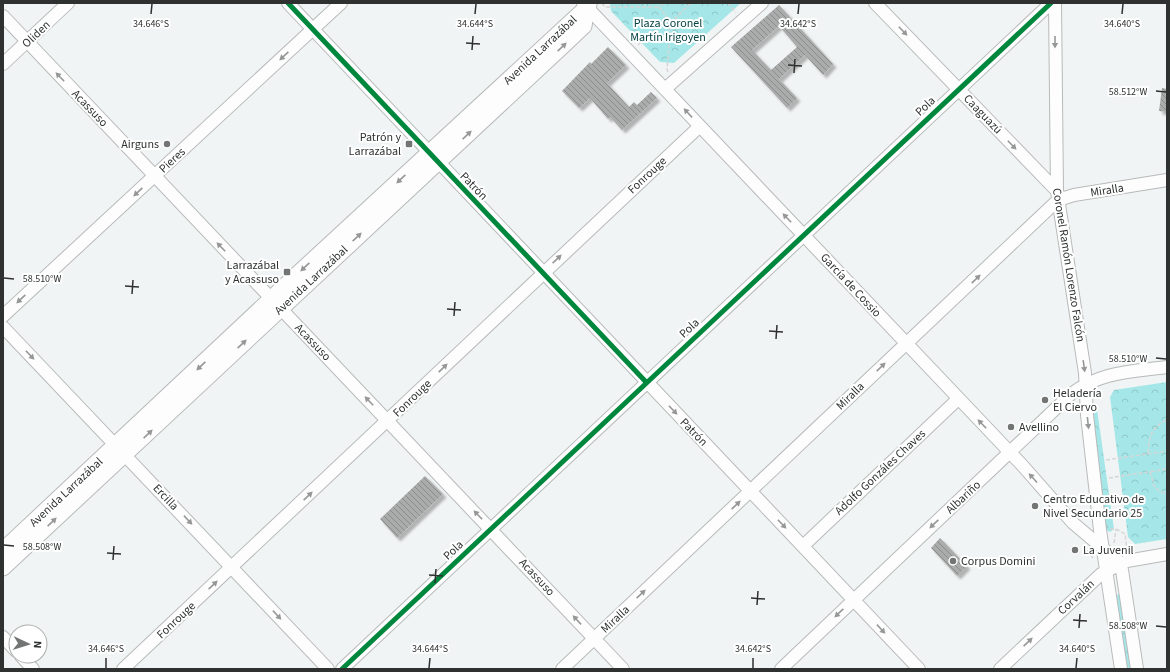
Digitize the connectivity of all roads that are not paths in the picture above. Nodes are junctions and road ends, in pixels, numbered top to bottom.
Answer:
1 (68, 3) edge
2 (288, 3) edge
3 (341, 3) edge
4 (762, 3) edge
5 (875, 3) edge
6 (1051, 3) edge
7 (1055, 3) edge
8 (591, 4) edge
9 (3, 16) edge
10 (313, 29) junction
11 (27, 42) junction
12 (3, 64) edge
13 (665, 89) junction
14 (958, 89) junction
15 (700, 126) junction
16 (434, 157) junction
17 (155, 176) junction
18 (1167, 180) edge
19 (1058, 195) junction
20 (804, 234) junction
21 (543, 272) junction
22 (277, 303) junction
23 (3, 316) edge
24 (3, 327) edge
25 (907, 344) junction
26 (1167, 367) edge
27 (646, 382) junction
28 (1086, 384) junction
29 (958, 399) junction
30 (388, 420) junction
31 (121, 450) junction
32 (1009, 452) junction
33 (751, 491) junction
34 (1098, 517) junction
35 (491, 528) junction
36 (1080, 528) junction
37 (803, 546) junction
38 (1103, 547) junction
39 (3, 550) edge
40 (1167, 554) edge
41 (1120, 564) junction
42 (232, 567) junction
43 (3, 568) edge
44 (1098, 577) junction
45 (1109, 591) junction
46 (854, 600) junction
47 (594, 639) junction
48 (123, 669) edge
49 (328, 669) edge
50 (342, 669) edge
51 (562, 669) edge
52 (623, 669) edge
53 (781, 669) edge
54 (919, 669) edge
55 (1000, 669) edge
56 (1121, 669) edge
57 (1137, 669) edge

1 - 11 street, Oliden
2 - 10 street, Patrón
3 - 10 street, Pieres
4 - 13 street
5 -> 14 street, Caaguazú
6 - 14 street, Pola
7 -> 19 street, Coronel Ramón Lorenzo Falcón
8 - 13 street, García de Cossio
8 - 16 street, Avenida Larrazábal
9 - 11 street, Acassuso
10 - 16 street, Patrón
10 -> 17 street, Pieres
11 - 12 street, Oliden
17 -> 11 street, Acassuso
15 -> 13 street, García de Cossio
14 -> 19 street, Caaguazú
14 - 20 street, Pola
20 -> 15 street, García de Cossio
21 -> 15 street, Fonrouge
16 - 21 street, Patrón
16 - 22 street, Avenida Larrazábal
22 -> 17 street, Acassuso
17 -> 23 street, Pieres
18 - 19 street, Miralla
25 -> 19 street, Miralla
19 -> 28 street, Coronel Ramón Lorenzo Falcón
20 - 25 street, García de Cossio
20 - 27 street, Pola
21 - 27 street, Patrón
30 -> 21 street, Fonrouge
30 -> 22 street, Acassuso
22 - 31 street, Avenida Larrazábal
24 -> 31 street, Ercilla
25 - 29 street, García de Cossio
33 -> 25 street, Miralla
26 - 28 street, Albariño
27 -> 33 street, Patrón
27 - 35 street, Pola
28 - 32 street, Albariño
28 -> 34 street, Coronel Ramón Lorenzo Falcón
32 -> 29 street, García de Cossio
29 - 37 street, Adolfo Gonzáles Chaves
35 -> 30 street, Acassuso
42 -> 30 street, Fonrouge
31 - 39 street, Avenida Larrazábal
31 -> 42 street, Ercilla
43 -> 31 street, Avenida Larrazábal
36 -> 32 street, García de Cossio
32 -> 46 street, Albariño
33 -> 37 street, Patrón
47 -> 33 street, Miralla
34 - 36 street
34 - 38 street, Coronel Ramón Lorenzo Falcón
47 -> 35 street, Acassuso
35 - 50 street, Pola
36 - 38 street, García de Cossio
37 - 46 street, Patrón
38 - 41 street, García de Cossio
38 - 44 street, Coronel Ramón Lorenzo Falcón
40 - 41 street, Corvalán
41 - 44 street, Corvalán
41 - 57 street
48 -> 42 street, Fonrouge
42 -> 49 street, Ercilla
44 - 45 street, Coronel Ramón Lorenzo Falcón
44 - 45 street
55 -> 44 street, Corvalán
45 - 56 street, Coronel Ramón Lorenzo Falcón
46 -> 53 street, Albariño
46 -> 54 street, Patrón
47 - 51 street, Miralla
47 - 52 street, Acassuso

